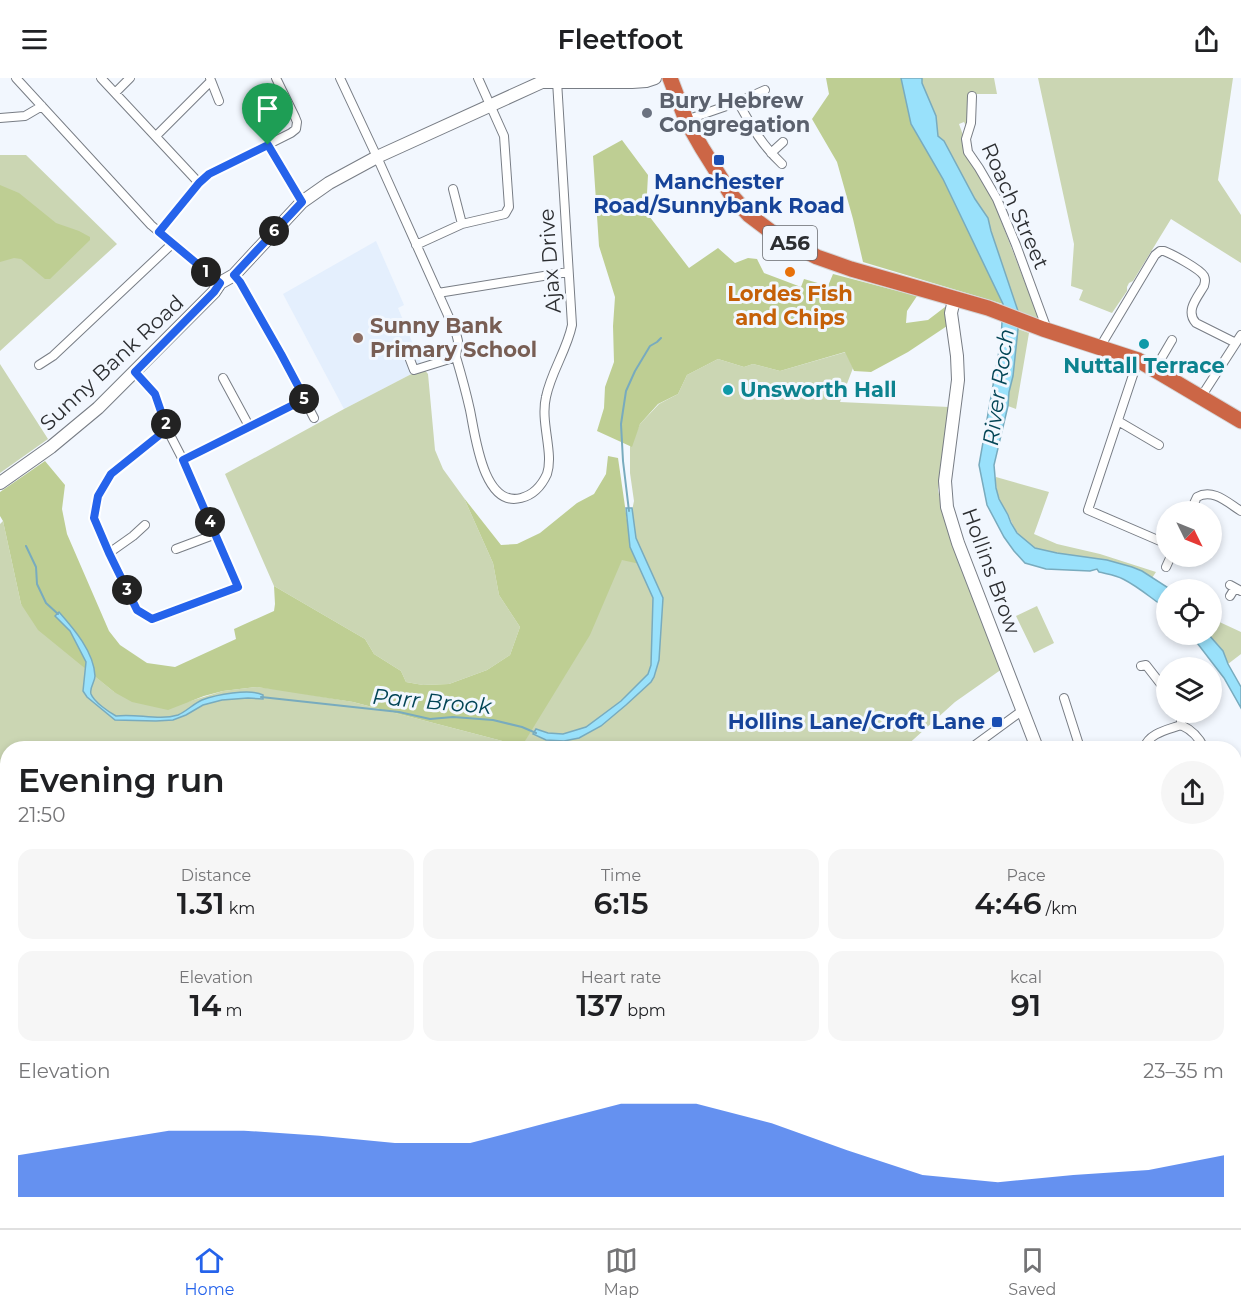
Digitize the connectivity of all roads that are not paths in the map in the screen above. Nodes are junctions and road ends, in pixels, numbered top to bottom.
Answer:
1 (16, 78) edge
2 (101, 78) edge
3 (130, 78) edge
4 (276, 78) edge
5 (340, 78) edge
6 (478, 78) edge
7 (655, 78) edge
8 (670, 78) edge
9 (211, 79) edge
10 (552, 80) edge
11 (599, 80) edge
12 (765, 90) dead end
13 (115, 93) junction
14 (972, 96) dead end
15 (219, 101) dead end
16 (738, 102) junction
17 (491, 104) junction
18 (42, 106) junction
19 (0, 118) edge
20 (686, 120) junction
21 (156, 136) junction
22 (783, 141) dead end
23 (268, 145) junction
24 (771, 153) junction
25 (377, 157) junction
26 (782, 164) dead end
27 (199, 183) junction
28 (453, 189) dead end
29 (302, 202) junction
30 (462, 224) junction
31 (159, 232) junction
32 (173, 243) junction
33 (416, 244) junction
34 (568, 272) junction
35 (234, 275) junction
36 (220, 283) junction
37 (438, 292) junction
38 (954, 300) junction
39 (1039, 327) junction
40 (1239, 339) edge
41 (1172, 340) dead end
42 (1100, 347) junction
43 (406, 349) dead end
44 (456, 357) junction
45 (1138, 360) junction
46 (39, 365) dead end
47 (1155, 369) junction
48 (135, 372) junction
49 (223, 378) dead end
50 (1201, 397) junction
51 (305, 399) junction
52 (315, 418) dead end
53 (1118, 421) junction
54 (1241, 421) edge
55 (249, 426) junction
56 (167, 429) junction
57 (1158, 445) dead end
58 (183, 460) junction
59 (0, 483) edge
60 (1195, 501) edge
61 (1241, 511) edge
62 (145, 525) dead end
63 (216, 534) junction
64 (1156, 539) edge
65 (177, 549) dead end
66 (109, 553) junction
67 (1141, 666) dead end
68 (1156, 678) edge
69 (1064, 698) dead end
70 (1023, 710) junction
71 (1181, 725) joint
72 (981, 741) edge
73 (1035, 741) edge
74 (1078, 741) edge
75 (1148, 741) edge
76 (1200, 741) edge

1 - 18 street
2 - 13 street
3 - 13 street
4 - 23 street
5 - 25 street
6 - 17 street
7 - 11 street, Sunny Bank Road
8 - 20 highway, A56
9 - 15 street
9 - 21 street
10 - 11 street, Sunny Bank Road
10 - 17 street, Sunny Bank Road
10 - 34 street, Ajax Drive
12 - 16 street
13 - 21 street
14 - 39 street, Roach Street
16 - 20 street
16 - 24 street
17 - 25 street, Sunny Bank Road
17 - 30 street
18 - 19 street
18 - 31 street
20 - 38 highway, A56
21 - 27 street
22 - 24 street
23 - 27 street
23 - 29 street
24 - 26 street
25 - 29 street, Sunny Bank Road
25 - 33 street
27 - 31 street
28 - 30 street
29 - 35 street, Sunny Bank Road
30 - 33 street
31 - 32 street
32 - 36 street
32 - 46 street
33 - 37 street
34 - 37 street
34 - 44 street, Ajax Drive
35 - 36 street, Sunny Bank Road
35 - 51 street
36 - 48 street, Sunny Bank Road
37 - 44 street
38 - 39 highway, A56
38 - 70 street, Hollins Brow
39 - 42 highway, A56
40 - 42 street
40 - 50 street
41 - 47 street
42 - 45 highway, A56
43 - 44 street
45 - 47 highway, A56
45 - 53 street
47 - 50 highway, A56
48 - 56 street
48 - 59 street, Sunny Bank Road
49 - 55 street
50 - 54 highway, A56
51 - 52 street
51 - 55 street
53 - 57 street
53 - 64 street
55 - 58 street
56 - 58 street
56 - 66 street
58 - 63 street
60 - 61 street
62 - 66 street
63 - 65 street
63 - 66 street
67 - 68 street
69 - 74 street
70 - 72 street
70 - 73 street, Hollins Brow
71 - 75 street
71 - 76 street

